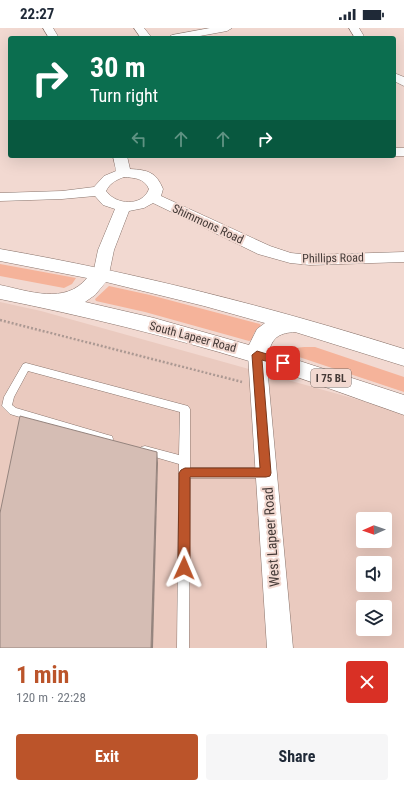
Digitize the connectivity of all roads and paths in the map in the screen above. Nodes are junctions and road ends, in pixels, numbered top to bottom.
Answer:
1 (139, 28) edge
2 (227, 28) edge
3 (145, 36) edge
4 (183, 36) edge
5 (120, 158) edge
6 (124, 173) junction
7 (99, 191) junction
8 (0, 197) edge
9 (152, 198) junction
10 (124, 206) junction
11 (264, 250) joint
12 (0, 255) edge
13 (404, 257) edge
14 (101, 274) junction
15 (0, 292) edge
16 (53, 303) junction
17 (0, 320) edge
18 (299, 324) junction
19 (257, 355) junction
20 (404, 358) edge
21 (243, 383) dead end
22 (404, 405) edge
23 (117, 442) edge
24 (132, 446) edge
25 (185, 467) junction
26 (266, 473) junction
27 (184, 648) edge
28 (280, 648) edge

1 - 3 street
2 - 4 street
5 - 6 street
6 - 7 street
6 - 9 street
7 - 8 street
7 - 10 street
9 - 10 street
9 - 11 street, Shimmons Road
10 - 14 street
11 - 13 street, Phillips Road
12 - 14 main road
14 - 16 main road
14 - 18 main road
15 - 16 main road, South Lapeer Road / I 75 BL
16 - 19 main road, South Lapeer Road / I 75 BL
17 - 21 path
18 - 19 main road
18 - 20 main road
19 - 22 main road, South Lapeer Road / I 75 BL
19 - 26 street, West Lapeer Road
23 - 25 lane
24 - 25 lane
25 - 26 lane
25 - 27 lane
26 - 28 street, West Lapeer Road

